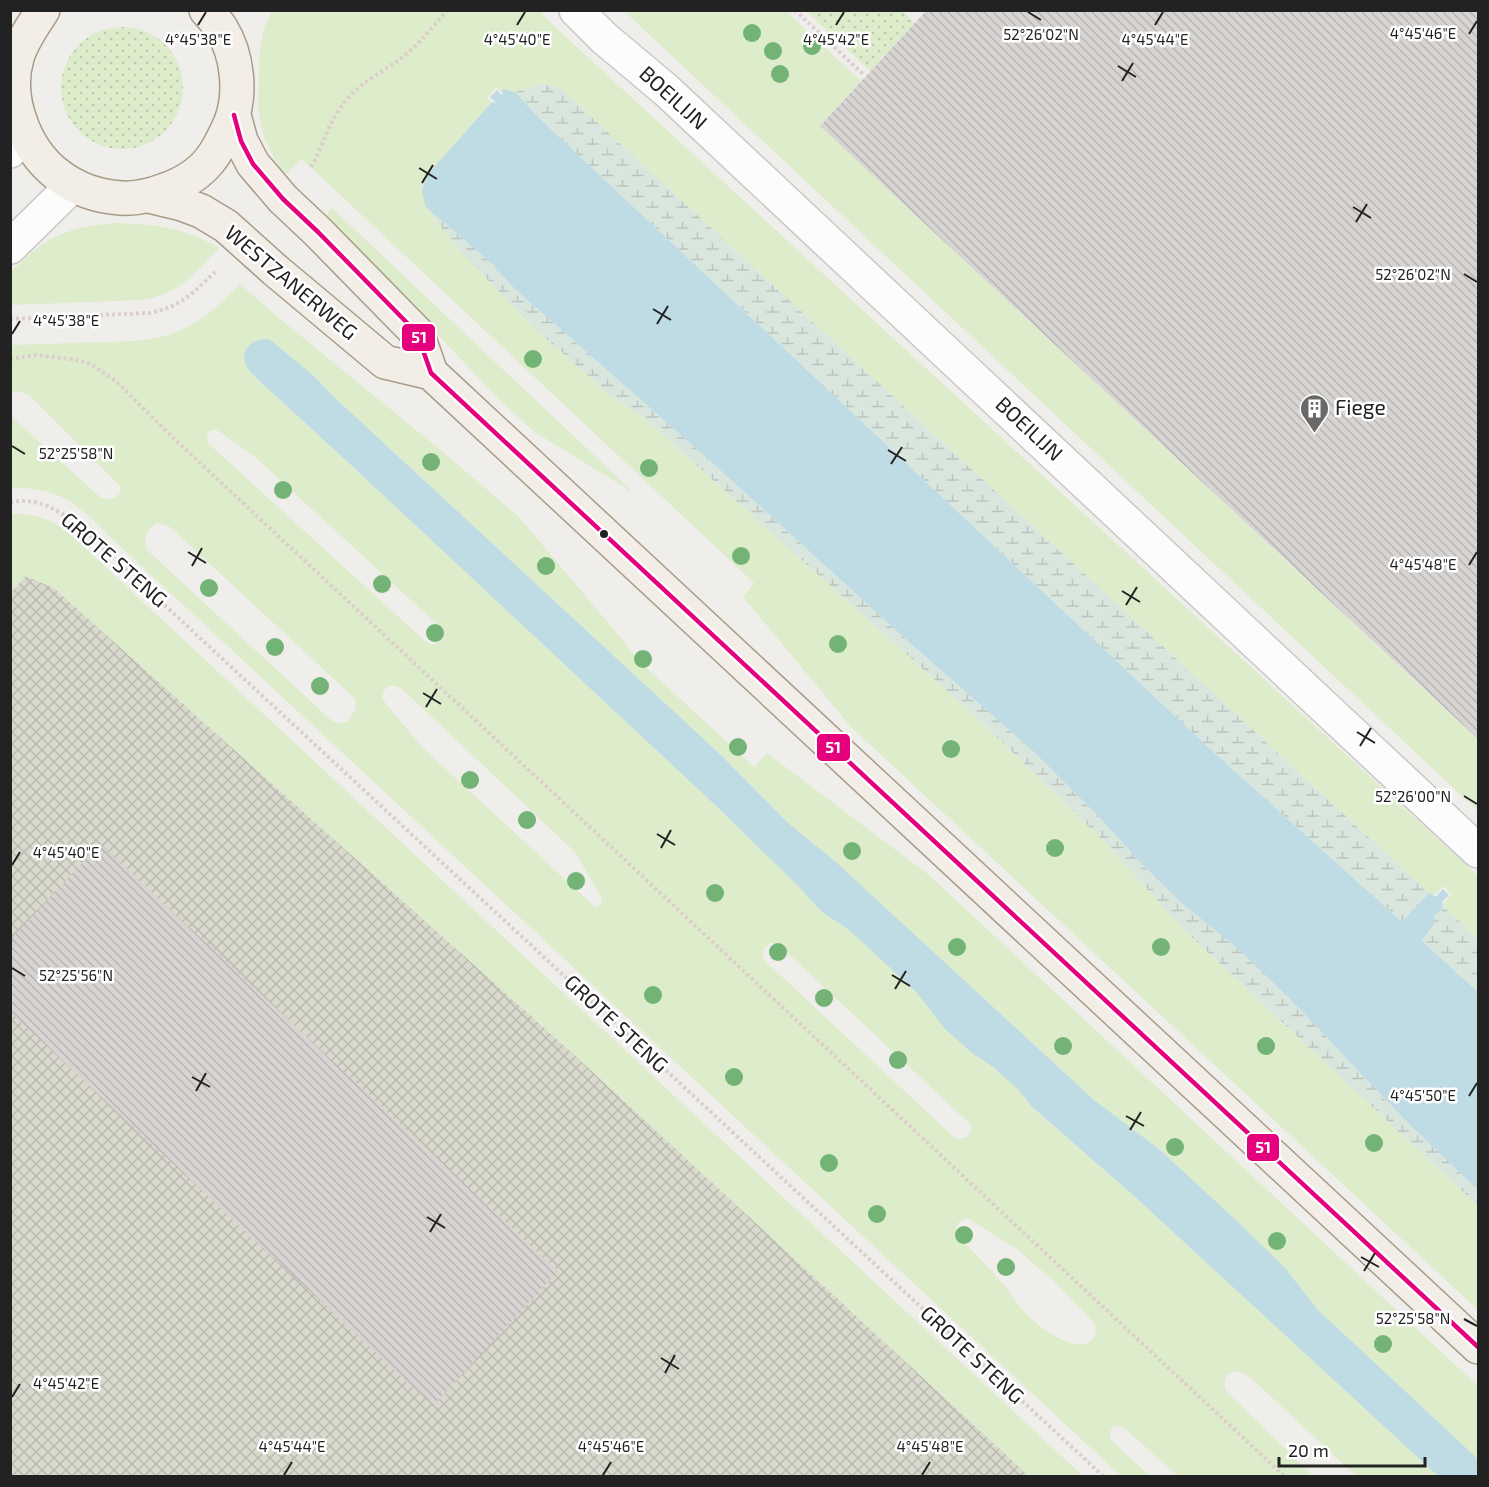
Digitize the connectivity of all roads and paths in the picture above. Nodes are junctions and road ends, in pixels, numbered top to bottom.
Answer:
1 (206, 10) edge
2 (447, 10) edge
3 (576, 10) edge
4 (795, 10) edge
5 (27, 22) edge
6 (865, 76) dead end
7 (234, 115) junction
8 (17, 142) edge
9 (306, 174) dead end
10 (73, 186) junction
11 (149, 195) junction
12 (10, 247) edge
13 (219, 267) dead end
14 (10, 319) edge
15 (10, 359) edge
16 (431, 374) junction
17 (10, 502) edge
18 (1479, 851) edge
19 (1479, 1347) edge
20 (1102, 1476) edge
21 (1284, 1476) edge

1 - 7 main road
2 - 9 path
3 - 18 street, BOEILIJN
4 - 6 path
5 - 8 main road
7 - 11 main road
7 - 16 main road, WESTZANERWEG
8 - 10 main road
10 - 11 main road
10 - 12 street
11 - 16 main road, WESTZANERWEG
13 - 14 path
15 - 21 path
16 - 19 main road, WESTZANERWEG
17 - 20 path, GROTE STENG

